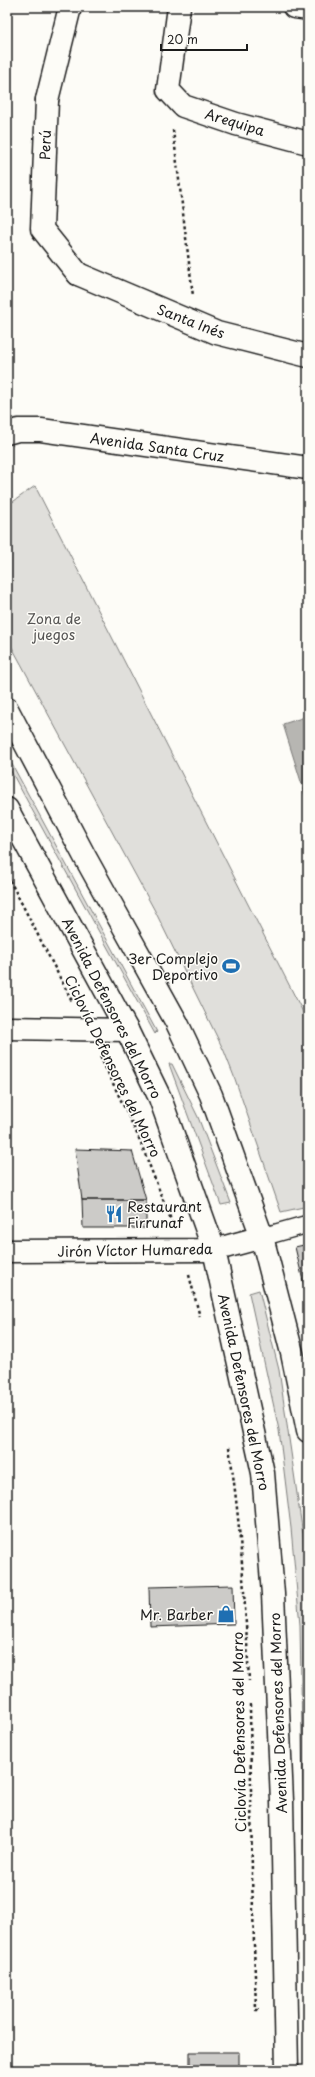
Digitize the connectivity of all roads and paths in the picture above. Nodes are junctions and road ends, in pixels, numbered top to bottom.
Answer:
1 (70, 7) edge
2 (178, 7) edge
3 (294, 7) edge
4 (308, 9) edge
5 (173, 129) dead end
6 (308, 143) edge
7 (78, 274) joint
8 (193, 323) junction
9 (308, 356) edge
10 (7, 433) edge
11 (308, 468) edge
12 (7, 709) edge
13 (7, 809) edge
14 (7, 875) edge
15 (7, 1028) edge
16 (87, 1029) junction
17 (127, 1030) junction
18 (308, 1224) edge
19 (262, 1237) junction
20 (183, 1250) junction
21 (214, 1250) junction
22 (7, 1251) edge
23 (202, 1324) dead end
24 (308, 1431) edge
25 (228, 1446) dead end
26 (249, 1686) dead end
27 (250, 1701) dead end
28 (256, 2010) dead end
29 (287, 2070) edge

1 - 7 main road, Perú
2 - 6 main road, Arequipa
3 - 4 main road
5 - 8 path
7 - 8 main road, Santa Inés
8 - 9 main road, Santa Inés
10 - 11 main road, Avenida Santa Cruz
12 - 19 main road
13 - 17 main road, Avenida Defensores del Morro
14 - 16 path, Ciclovía Defensores del Morro
15 - 16 main road
16 - 17 main road
16 - 20 path, Ciclovía Defensores del Morro
17 - 21 main road, Avenida Defensores del Morro
18 - 19 lane
19 - 21 main road, Jirón Víctor Humareda
19 - 24 main road
20 - 21 main road, Jirón Víctor Humareda
20 - 22 main road, Jirón Víctor Humareda
20 - 23 path, Ciclovía Defensores del Morro
21 - 29 main road, Avenida Defensores del Morro
25 - 26 path, Ciclovía Defensores del Morro
27 - 28 path, Ciclovía Defensores del Morro

